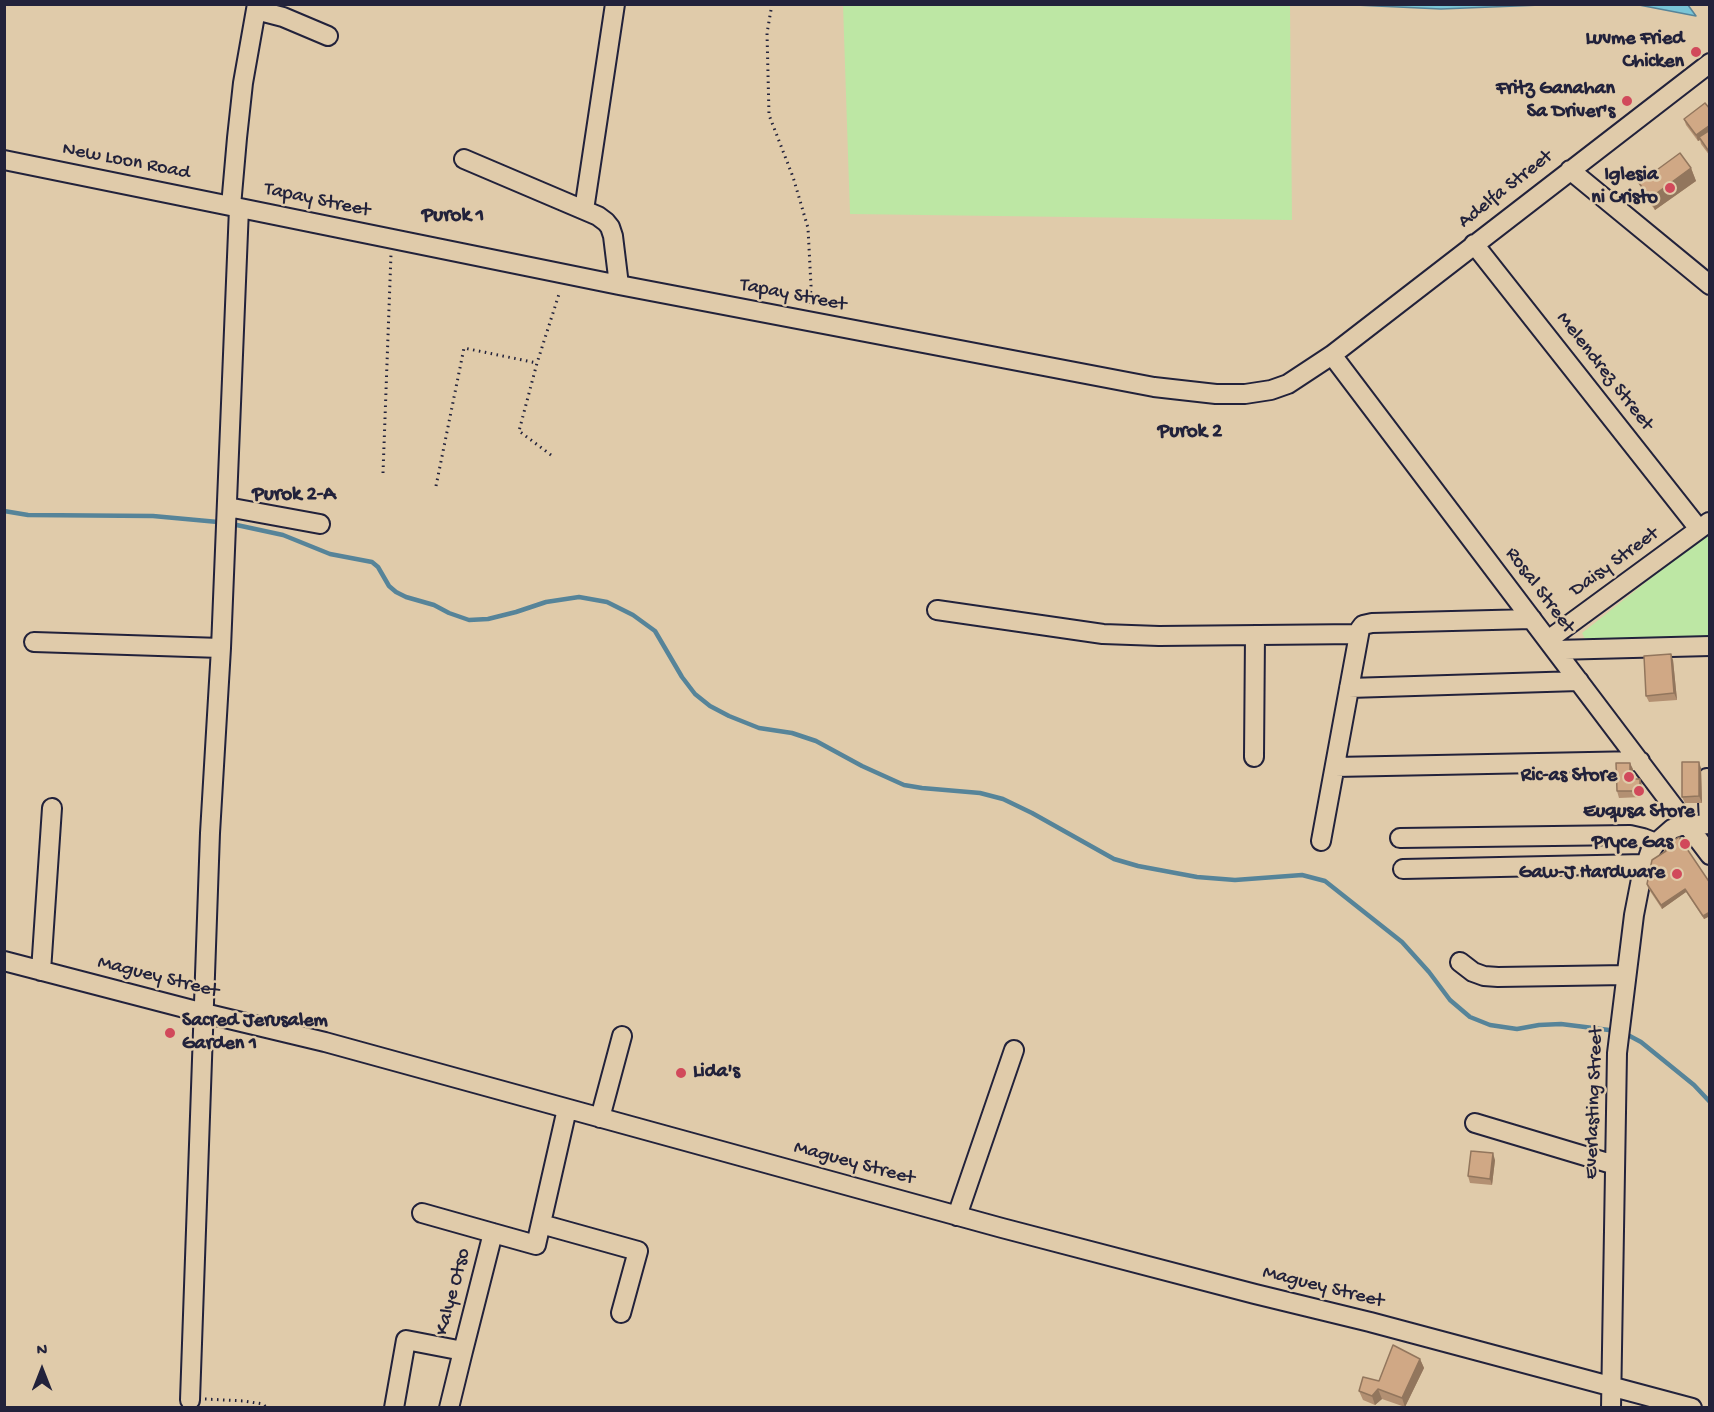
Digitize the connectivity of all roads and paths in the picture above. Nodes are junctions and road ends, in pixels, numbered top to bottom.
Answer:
1 (615, 4) edge
2 (772, 4) edge
3 (256, 7) edge
4 (328, 36) dead end
5 (1710, 63) edge
6 (464, 159) dead end
7 (4, 160) edge
8 (1570, 170) junction
9 (235, 207) junction
10 (584, 210) junction
11 (391, 240) junction
12 (1473, 244) junction
13 (565, 274) junction
14 (619, 285) junction
15 (1710, 285) edge
16 (808, 322) junction
17 (1332, 355) junction
18 (537, 363) junction
19 (551, 455) dead end
20 (383, 473) dead end
21 (436, 486) dead end
22 (227, 507) junction
23 (320, 524) dead end
24 (1705, 525) edge
25 (937, 610) dead end
26 (1532, 619) junction
27 (1359, 634) junction
28 (1256, 635) junction
29 (34, 642) dead end
30 (1552, 645) junction
31 (1710, 646) edge
32 (220, 648) junction
33 (1579, 681) junction
34 (1349, 688) junction
35 (1254, 757) dead end
36 (1640, 761) junction
37 (1335, 767) junction
38 (1707, 778) dead end
39 (52, 808) dead end
40 (1709, 824) edge
41 (1688, 825) junction
42 (1400, 838) dead end
43 (1321, 841) dead end
44 (1656, 843) junction
45 (1710, 855) edge
46 (1645, 864) junction
47 (1403, 869) dead end
48 (4, 961) edge
49 (1460, 962) dead end
50 (41, 971) junction
51 (1626, 975) junction
52 (204, 1013) junction
53 (622, 1036) dead end
54 (1014, 1050) dead end
55 (567, 1109) junction
56 (600, 1118) junction
57 (1475, 1123) dead end
58 (1615, 1165) junction
59 (422, 1214) dead end
60 (957, 1216) junction
61 (541, 1224) junction
62 (494, 1233) junction
63 (621, 1313) dead end
64 (463, 1351) junction
65 (1611, 1387) junction
66 (190, 1400) joint
67 (267, 1407) edge
68 (393, 1407) edge
69 (449, 1407) edge
70 (1611, 1407) edge
71 (1692, 1407) edge

1 - 10 street
2 - 16 path
3 - 4 street
3 - 9 street
5 - 8 street, Adelfa Street
6 - 10 street
7 - 9 street, New Loon Road
8 - 12 street, Adelfa Street
8 - 15 street
9 - 11 street, Tapay Street
9 - 22 street
10 - 14 street
11 - 13 street, Tapay Street
11 - 20 path
12 - 17 street, Adelfa Street
12 - 24 street, Melendrez Street
13 - 14 street, Tapay Street
13 - 18 path
14 - 16 street, Tapay Street
16 - 17 street, Tapay Street
17 - 26 street, Rosal Street
18 - 19 path
18 - 21 path
22 - 23 street
22 - 32 street
24 - 30 street, Daisy Street
25 - 28 street
26 - 27 street
26 - 30 street, Rosal Street
27 - 28 street
27 - 34 street
28 - 35 street
29 - 32 street
30 - 31 street
30 - 33 street, Rosal Street
32 - 52 street
33 - 34 street
33 - 36 street, Rosal Street
34 - 37 street
36 - 37 street
36 - 41 street, Rosal Street
37 - 43 street
38 - 40 street
39 - 50 street
40 - 41 street
41 - 44 street, Everlasting Street
41 - 45 street, Rosal Street
42 - 44 street
44 - 46 street, Everlasting Street
46 - 47 street
46 - 51 street, Everlasting Street
48 - 50 street, Maguey Street
49 - 51 street
50 - 52 street, Maguey Street
51 - 58 street, Everlasting Street
52 - 55 street, Maguey Street
52 - 66 street
53 - 56 street
54 - 60 street
55 - 56 street, Maguey Street
55 - 61 street, Kalye Otso
56 - 60 street, Maguey Street
57 - 58 street
58 - 65 street, Everlasting Street
59 - 62 street
60 - 65 street, Maguey Street
61 - 62 street, Kalye Otso
61 - 63 street
62 - 64 street, Kalye Otso
64 - 68 street, Kalye Otso
64 - 69 street
65 - 70 street, Everlasting Street
65 - 71 street, Maguey Street
66 - 67 path

